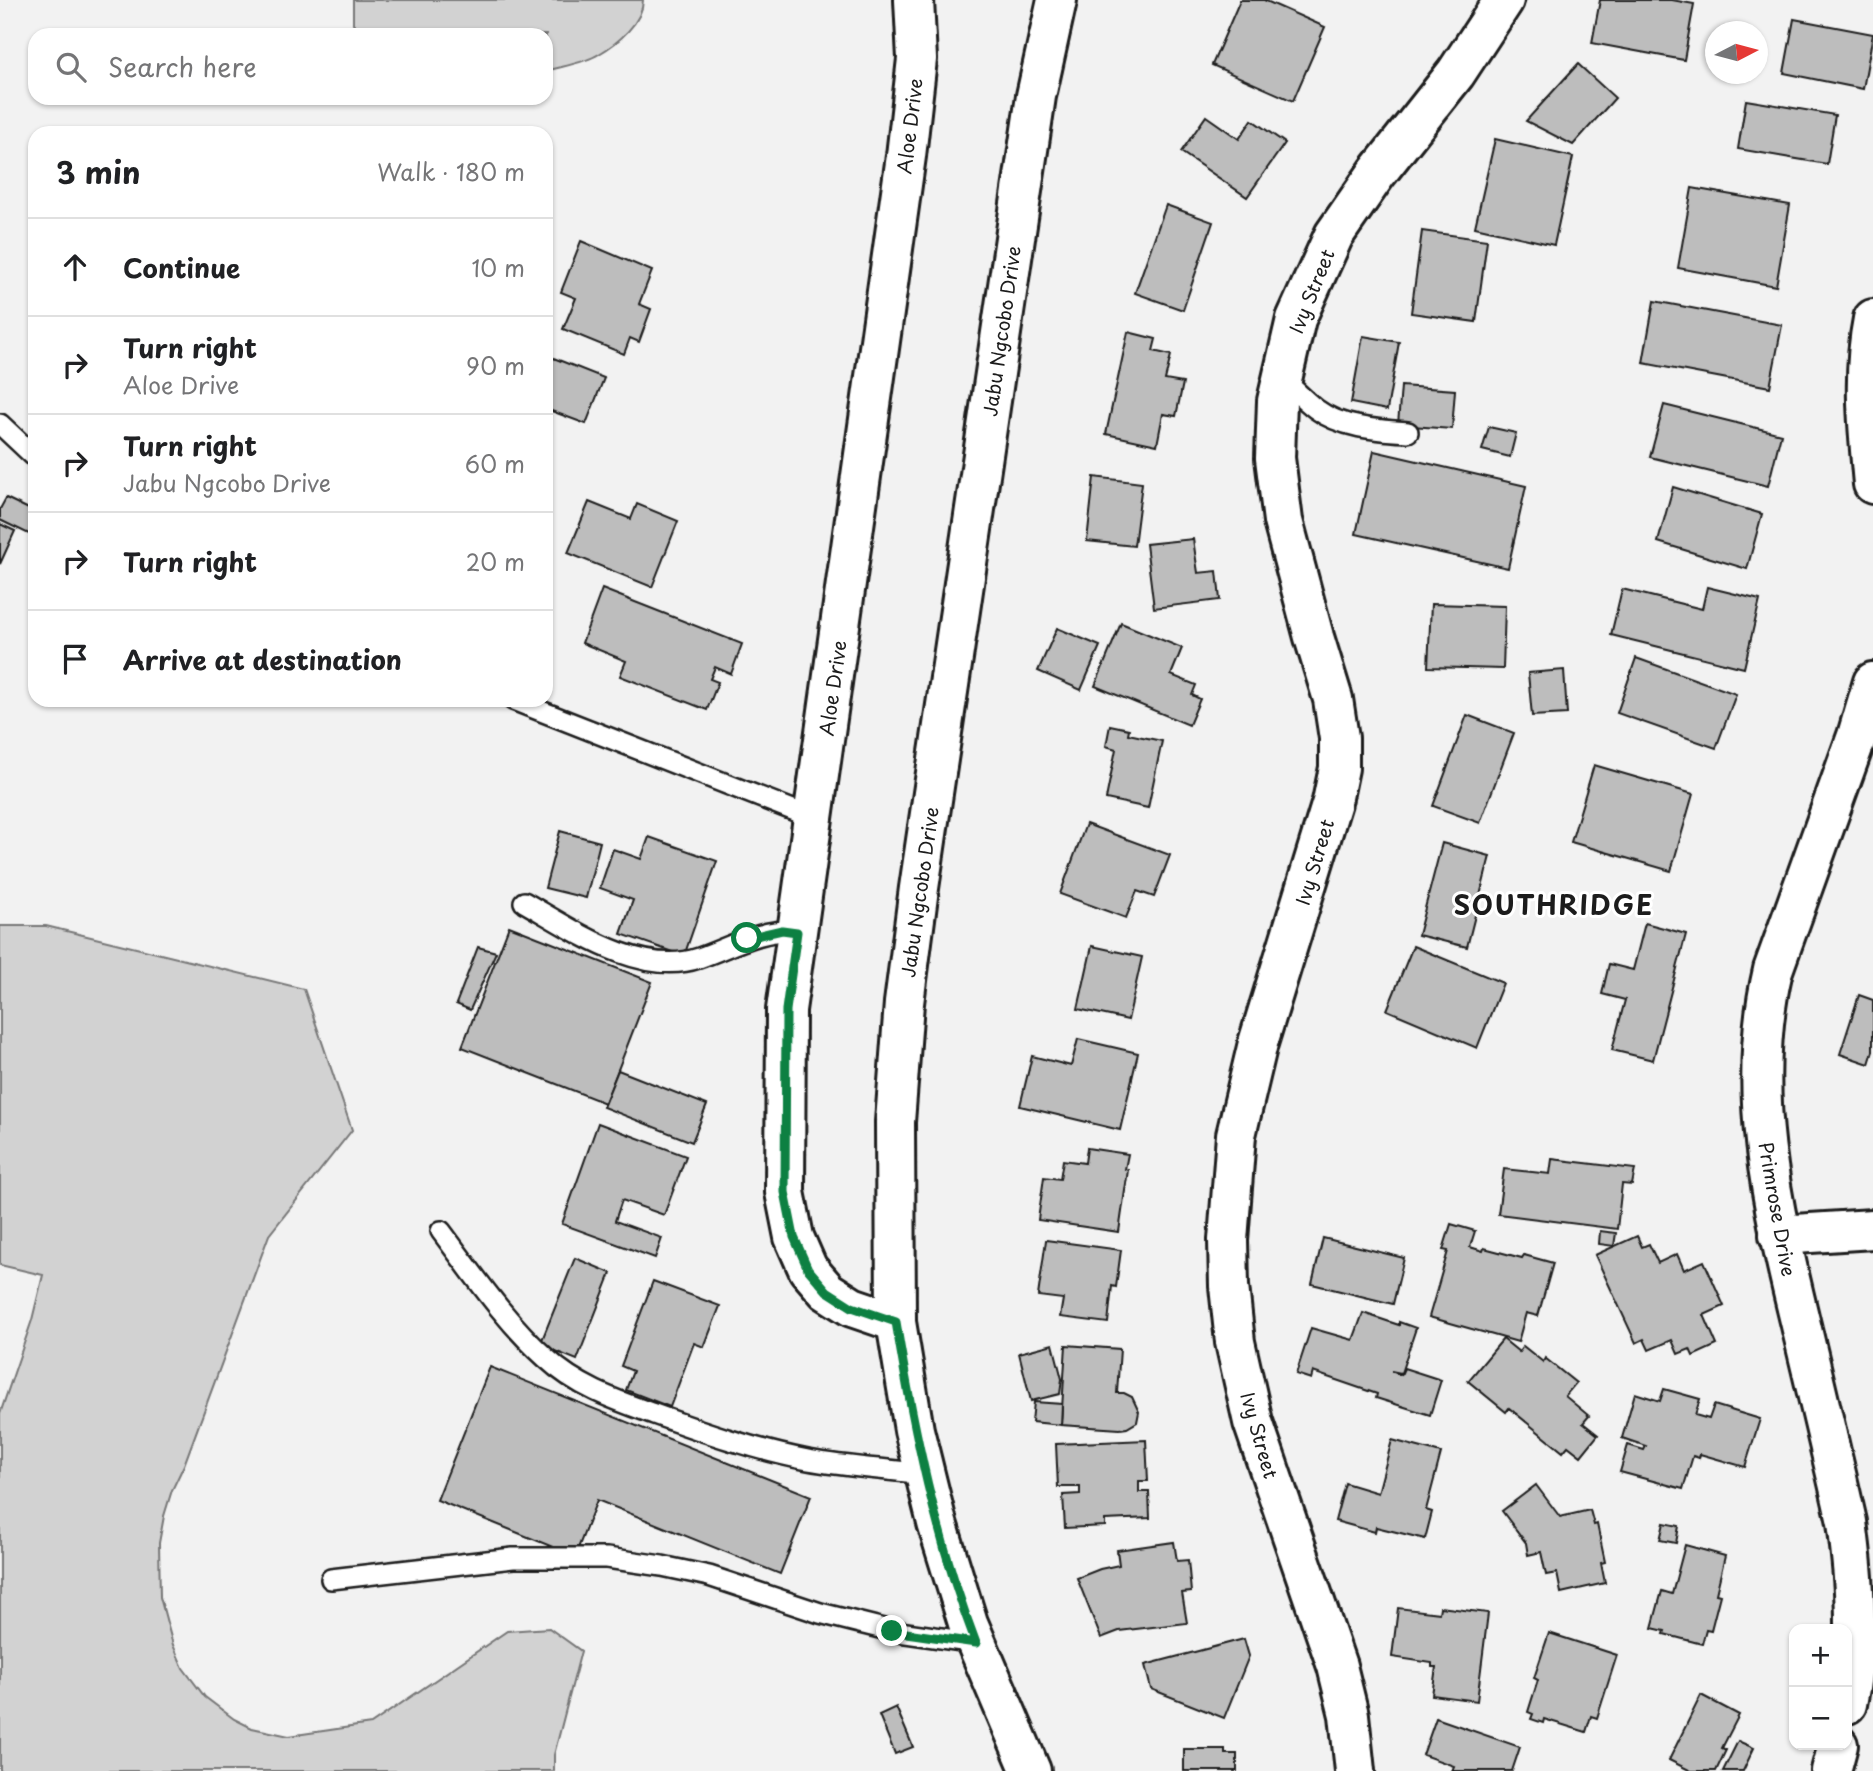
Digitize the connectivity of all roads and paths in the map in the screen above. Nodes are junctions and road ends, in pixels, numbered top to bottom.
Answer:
1 (914, 0) edge
2 (1057, 0) edge
3 (1504, 0) edge
4 (1873, 319) edge
5 (1283, 379) junction
6 (0, 424) edge
7 (1408, 432) dead end
8 (28, 450) edge
9 (1873, 484) edge
10 (1873, 682) edge
11 (531, 707) edge
12 (813, 818) junction
13 (524, 902) dead end
14 (797, 932) junction
15 (1873, 1229) edge
16 (441, 1231) dead end
17 (1779, 1235) junction
18 (896, 1322) junction
19 (925, 1474) junction
20 (331, 1579) dead end
21 (976, 1643) junction
22 (1849, 1687) edge
23 (1837, 1750) edge
24 (1031, 1771) edge
25 (1355, 1771) edge
26 (1831, 1771) edge

1 - 12 street, Aloe Drive
2 - 18 street, Jabu Ngcobo Drive
3 - 5 street, Ivy Street
4 - 9 street
5 - 7 lane
5 - 25 street, Ivy Street
6 - 8 lane
10 - 17 street, Primrose Drive
11 - 12 lane
12 - 14 street, Aloe Drive
13 - 14 lane
14 - 18 street, Aloe Drive
15 - 17 street
16 - 19 lane
17 - 22 street, Primrose Drive
18 - 19 street, Jabu Ngcobo Drive
19 - 21 street, Jabu Ngcobo Drive
20 - 21 lane
21 - 24 street, Jabu Ngcobo Drive
23 - 26 street

